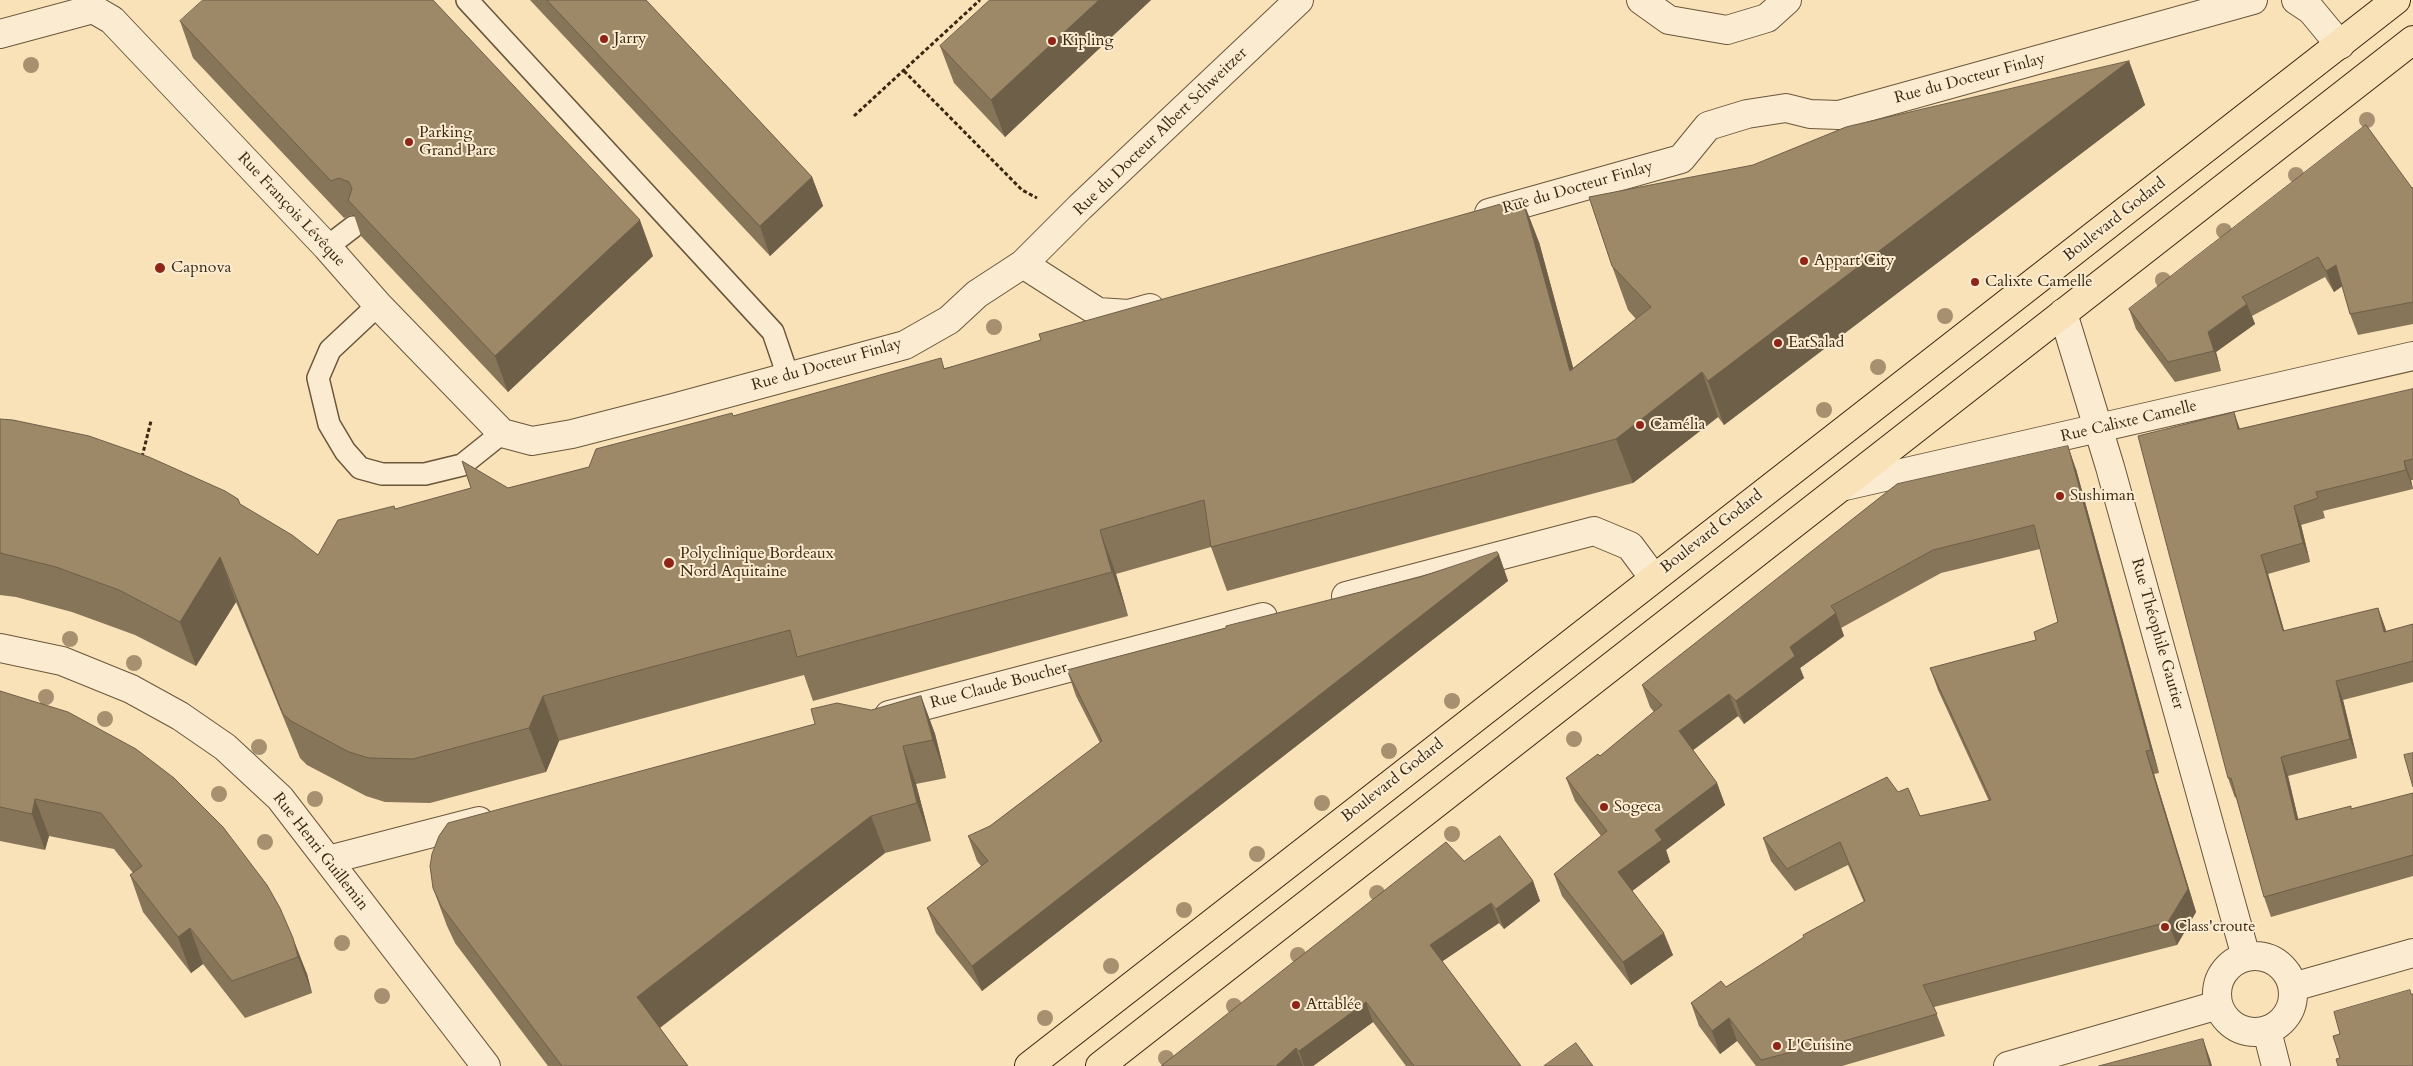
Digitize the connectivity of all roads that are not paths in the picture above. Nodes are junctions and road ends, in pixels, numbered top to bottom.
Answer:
1 (467, 0) edge
2 (1299, 0) edge
3 (1641, 0) edge
4 (1787, 0) edge
5 (2253, 0) edge
6 (2296, 0) edge
7 (2396, 0) edge
8 (0, 34) edge
9 (2413, 40) edge
10 (2340, 44) junction
11 (1462, 220) edge
12 (352, 227) edge
13 (327, 247) junction
14 (1023, 264) junction
15 (1176, 300) edge
16 (378, 305) junction
17 (2063, 313) junction
18 (2413, 356) edge
19 (788, 376) junction
20 (2098, 430) junction
21 (502, 433) junction
22 (1845, 486) junction
23 (1653, 577) junction
24 (1323, 602) edge
25 (1284, 612) edge
26 (0, 648) edge
27 (868, 720) edge
28 (501, 815) edge
29 (328, 860) junction
30 (2413, 953) edge
31 (2246, 957) junction
32 (2293, 987) junction
33 (2218, 1005) junction
34 (2267, 1031) junction
35 (486, 1066) edge
36 (1029, 1066) edge
37 (1100, 1066) edge
38 (2008, 1066) edge
39 (2276, 1066) edge

1 - 19 lane
2 - 14 street, Rue du Docteur Albert Schweitzer
3 - 4 street
5 - 11 street, Rue du Docteur Finlay
6 - 10 street
7 - 10 main road, Boulevard Godard
8 - 13 street, Rue François Lévêque
9 - 17 main road
10 - 23 main road, Boulevard Godard
12 - 13 lane
13 - 16 street, Rue François Lévêque
14 - 15 street
14 - 19 street, Rue du Docteur Finlay
16 - 21 street, Rue François Lévêque
16 - 21 lane
17 - 20 street, Rue Théophile Gautier
17 - 22 main road
18 - 20 street, Rue Calixte Camelle
19 - 21 street, Rue du Docteur Finlay
20 - 22 street, Rue Calixte Camelle
20 - 31 street, Rue Théophile Gautier
22 - 37 main road
23 - 24 street
23 - 36 main road, Boulevard Godard
25 - 27 street, Rue Claude Boucher
26 - 29 street, Rue Henri Guillemin
28 - 29 street
29 - 35 street, Rue Henri Guillemin
30 - 32 street
31 - 32 street
31 - 33 street
32 - 34 street
33 - 34 street
33 - 38 street
34 - 39 street

